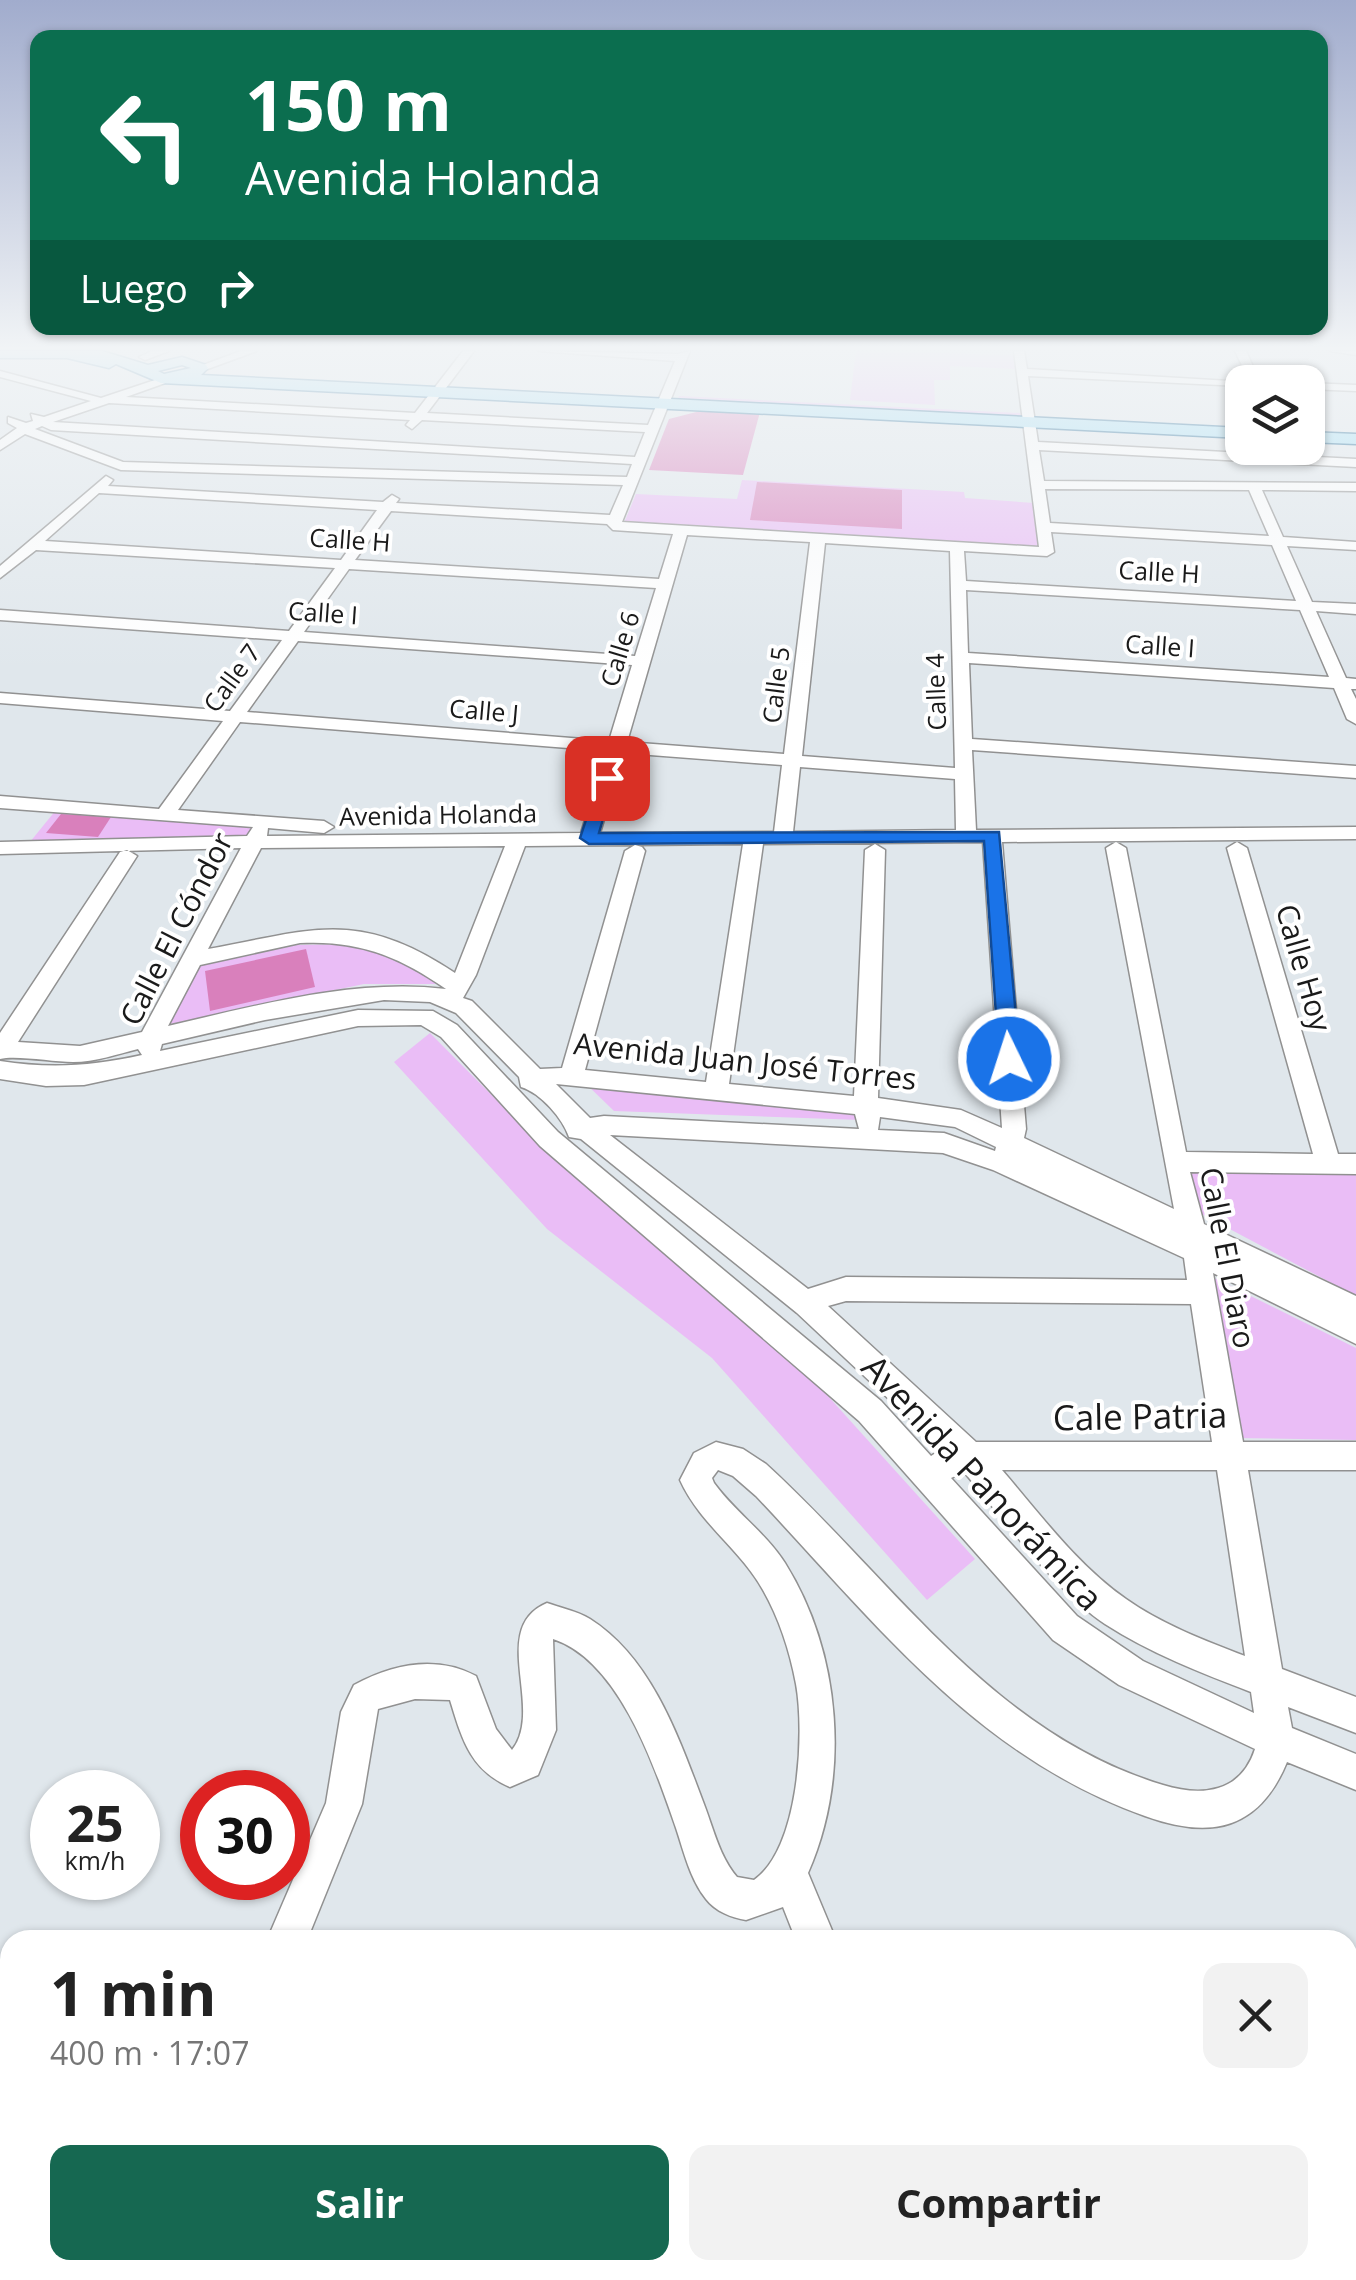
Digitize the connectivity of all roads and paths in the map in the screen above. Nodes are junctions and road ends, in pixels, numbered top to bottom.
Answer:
1 (103, 457) edge
2 (388, 457) edge
3 (578, 457) edge
4 (643, 457) edge
5 (1034, 457) edge
6 (1325, 459) edge
7 (641, 461) junction
8 (1356, 464) edge
9 (1294, 465) edge
10 (120, 466) junction
11 (376, 474) junction
12 (410, 474) junction
13 (633, 481) junction
14 (1038, 486) junction
15 (1254, 487) junction
16 (1306, 487) junction
17 (1356, 488) edge
18 (96, 489) junction
19 (386, 506) junction
20 (614, 523) junction
21 (1044, 527) junction
22 (682, 530) junction
23 (818, 538) junction
24 (1278, 542) junction
25 (32, 546) junction
26 (1356, 546) edge
27 (957, 547) junction
28 (344, 565) junction
29 (0, 574) edge
30 (665, 584) junction
31 (958, 585) junction
32 (1306, 606) junction
33 (1356, 609) edge
34 (0, 615) edge
35 (293, 636) junction
36 (960, 657) junction
37 (642, 661) junction
38 (1348, 684) edge
39 (0, 698) edge
40 (235, 717) junction
41 (1356, 719) edge
42 (963, 744) junction
43 (616, 747) junction
44 (792, 761) junction
45 (1356, 772) edge
46 (964, 774) junction
47 (0, 802) edge
48 (165, 814) junction
49 (966, 835) junction
50 (784, 837) junction
51 (1355, 837) edge
52 (589, 838) junction
53 (256, 840) junction
54 (993, 842) junction
55 (754, 843) junction
56 (516, 846) junction
57 (1116, 848) junction
58 (1237, 848) junction
59 (874, 850) junction
60 (634, 851) junction
61 (127, 856) junction
62 (1, 857) edge
63 (196, 958) junction
64 (455, 994) junction
65 (432, 1020) junction
66 (150, 1051) junction
67 (1, 1054) edge
68 (537, 1077) junction
69 (571, 1077) junction
70 (506, 1092) junction
71 (716, 1094) junction
72 (866, 1108) junction
73 (584, 1128) junction
74 (549, 1139) junction
75 (872, 1140) junction
76 (1008, 1152) junction
77 (1175, 1162) junction
78 (1328, 1163) junction
79 (1356, 1164) edge
80 (1195, 1242) junction
81 (1203, 1292) junction
82 (807, 1306) junction
83 (1356, 1310) edge
84 (1356, 1332) edge
85 (1228, 1453) junction
86 (970, 1456) junction
87 (1356, 1456) edge
88 (930, 1474) junction
89 (1267, 1682) junction
90 (1356, 1715) edge
91 (1276, 1738) junction
92 (1356, 1772) edge
93 (789, 1872) junction
94 (291, 1930) edge
95 (812, 1930) edge

1 - 10 street
2 - 11 street
3 - 7 street
4 - 7 street
5 - 14 street
6 - 8 street
7 - 13 street
9 - 16 street
10 - 11 street
10 - 18 street
11 - 12 street
12 - 13 street
12 - 19 street, Calle 7
13 - 20 street
14 - 15 street
14 - 21 street
15 - 16 street
15 - 24 street
16 - 17 street
18 - 19 street
18 - 25 street
19 - 20 street
19 - 28 street, Calle 7
20 - 22 street
21 - 24 street
21 - 27 street
22 - 23 street
22 - 30 street, Calle 6
23 - 27 street
23 - 44 street, Calle 5
24 - 26 street
24 - 32 street
25 - 28 street, Calle H
25 - 29 street
27 - 31 street, Calle 4
28 - 30 street, Calle H
28 - 35 street, Calle 7
30 - 37 street, Calle 6
31 - 32 street, Calle H
31 - 36 street, Calle 4
32 - 33 street, Calle H
32 - 38 street
34 - 35 street, Calle I
35 - 37 street, Calle I
35 - 40 street, Calle 7
36 - 38 street, Calle I
36 - 42 street, Calle 4
37 - 43 street, Calle 6
38 - 41 street
39 - 40 street, Calle J
40 - 43 street, Calle J
40 - 48 street, Calle 7
42 - 45 street
42 - 46 street, Calle 4
43 - 44 street, Calle J
43 - 52 street, Calle 6
44 - 46 street, Calle J
44 - 50 street, Calle 5
46 - 49 street, Calle 4
47 - 48 street
48 - 53 street
49 - 50 street, Avenida Holanda
49 - 54 street, Avenida Holanda
50 - 55 street, Avenida Holanda
51 - 54 street, Avenida Holanda
51 - 58 street, Avenida Holanda
52 - 55 street, Avenida Holanda
52 - 56 street, Avenida Holanda
53 - 56 street, Avenida Holanda
53 - 56 street, Avenida Holanda
53 - 61 street, Avenida Holanda
53 - 62 street, Avenida Holanda
53 - 63 street, Calle El Cóndor
54 - 57 street, Avenida Holanda
54 - 59 street, Avenida Holanda
54 - 76 street
55 - 59 street, Avenida Holanda
55 - 60 street, Avenida Holanda
55 - 71 street
56 - 60 street, Avenida Holanda
56 - 64 street
57 - 58 street, Avenida Holanda
57 - 77 street, Calle El Diaro
58 - 78 street, Calle Hoy
59 - 72 street
60 - 69 street
61 - 62 street, Avenida Holanda
61 - 67 street
63 - 64 street, Avenida Panorámica
63 - 66 street, Calle El Cóndor
64 - 65 street
64 - 66 street
64 - 68 street, Avenida Panorámica
65 - 66 street
65 - 70 street, Avenida Panorámica
66 - 67 street
68 - 69 street, Avenida Juan José Torres
68 - 70 street, Avenida Juan José Torres
68 - 73 street, Avenida Panorámica
69 - 71 street, Avenida Juan José Torres
70 - 74 street, Avenida Panorámica
71 - 72 street, Avenida Juan José Torres
72 - 75 street
72 - 76 street, Avenida Juan José Torres
73 - 74 street, Avenida Juan José Torres
73 - 75 street, Avenida Juan José Torres
73 - 82 street, Avenida Panorámica
74 - 88 street, Avenida Panorámica
75 - 76 street, Avenida Juan José Torres
76 - 80 street, Avenida Juan José Torres
77 - 78 street
77 - 80 street, Calle El Diaro
78 - 79 street
80 - 81 street, Calle El Diaro
80 - 83 street, Avenida Juan José Torres
80 - 84 street, Avenida Juan José Torres
81 - 82 street
81 - 85 street, Calle El Diaro
82 - 86 street, Avenida Panorámica
85 - 86 street, Cale Patria
85 - 87 street, Cale Patria
85 - 89 street, Calle El Diaro
86 - 88 street, Cale Patria
86 - 89 street, Avenida Panorámica
88 - 91 street, Avenida Panorámica
89 - 90 street, Avenida Panorámica
89 - 91 street, Calle El Diaro
91 - 92 street, Avenida Panorámica
91 - 93 street
93 - 94 street
93 - 95 street

